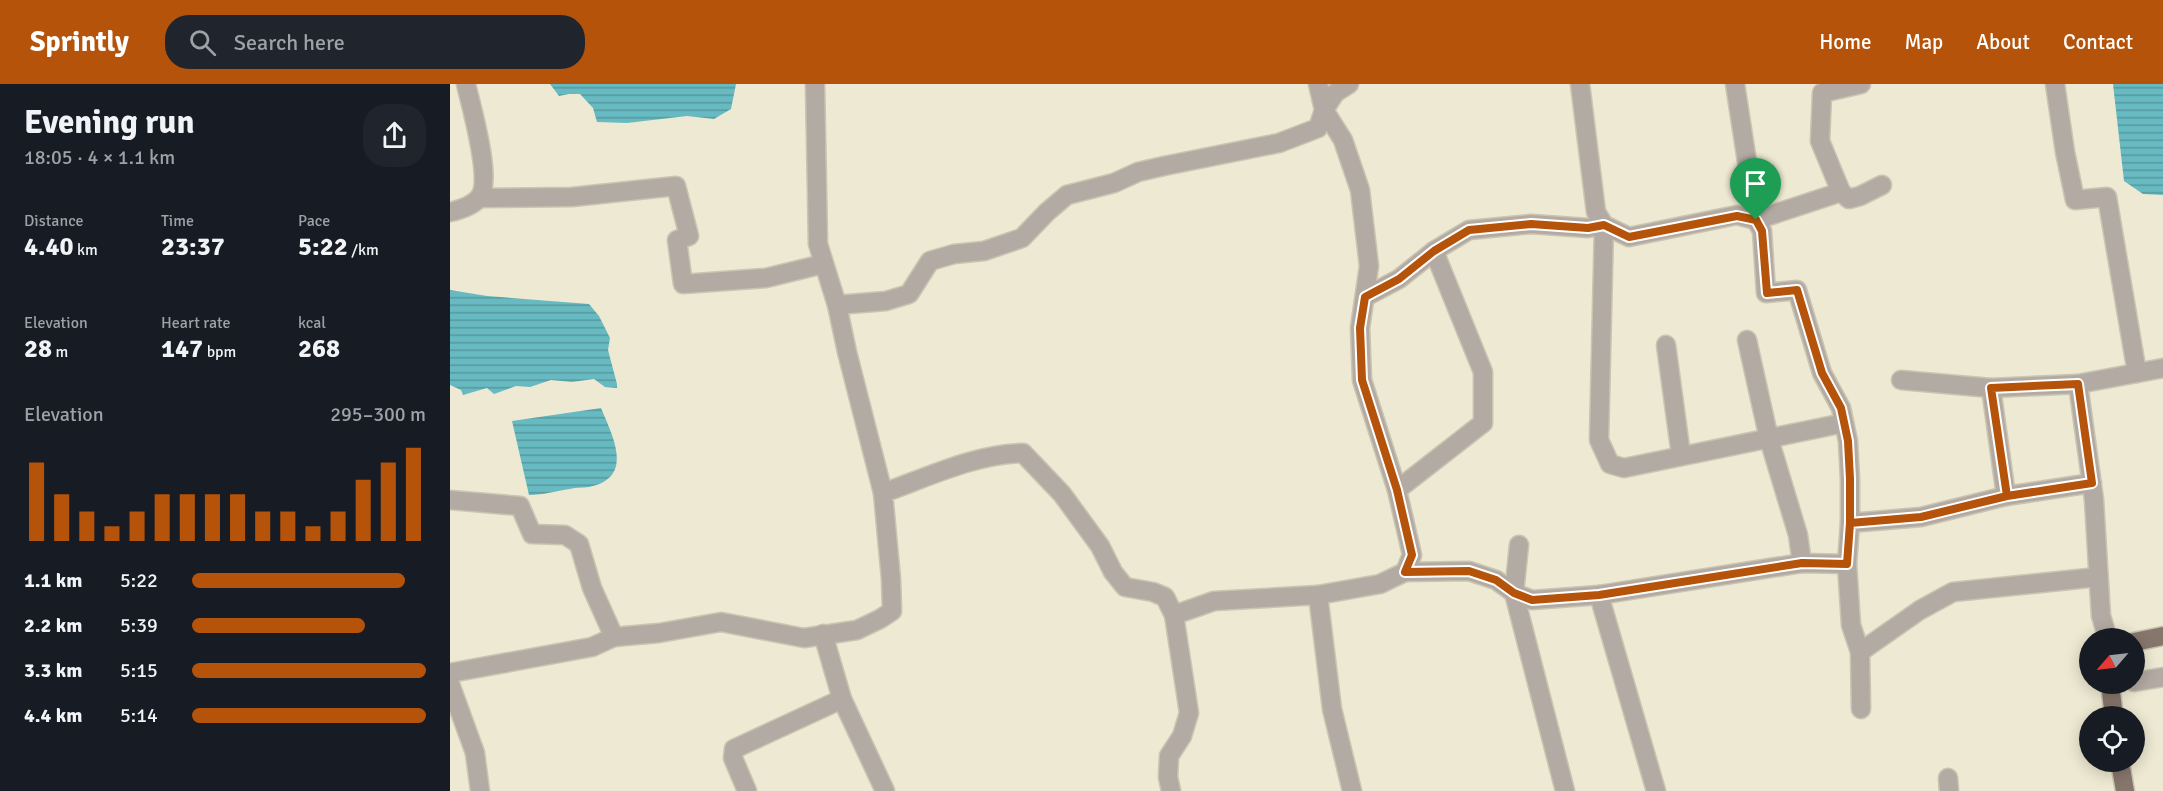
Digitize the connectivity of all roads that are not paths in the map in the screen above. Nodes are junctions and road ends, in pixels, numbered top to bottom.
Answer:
1 (466, 84) edge
2 (815, 84) edge
3 (1318, 84) edge
4 (1349, 84) edge
5 (1580, 84) edge
6 (1736, 84) edge
7 (1861, 84) edge
8 (2055, 84) edge
9 (1324, 110) junction
10 (1882, 185) dead end
11 (1841, 192) junction
12 (479, 198) junction
13 (450, 212) edge
14 (1756, 220) junction
15 (1604, 225) junction
16 (1434, 251) junction
17 (823, 264) junction
18 (1365, 297) junction
19 (837, 305) junction
20 (1746, 340) dead end
21 (1666, 345) dead end
22 (2163, 368) edge
23 (2137, 373) junction
24 (1901, 380) dead end
25 (2078, 384) junction
26 (1991, 388) junction
27 (1844, 423) junction
28 (1769, 439) junction
29 (1681, 455) junction
30 (2092, 483) junction
31 (1397, 490) junction
32 (883, 493) junction
33 (2007, 496) junction
34 (450, 500) edge
35 (1850, 523) junction
36 (1519, 545) dead end
37 (1802, 563) junction
38 (1847, 564) junction
39 (1405, 572) junction
40 (2098, 577) junction
41 (1514, 593) junction
42 (1318, 595) junction
43 (1599, 595) junction
44 (1174, 615) junction
45 (2105, 628) edge
46 (823, 634) junction
47 (2163, 636) edge
48 (614, 637) junction
49 (2145, 640) edge
50 (1860, 652) junction
51 (450, 674) edge
52 (2163, 677) edge
53 (2145, 680) edge
54 (450, 684) edge
55 (842, 699) junction
56 (1861, 709) dead end
57 (2122, 772) edge
58 (480, 791) edge
59 (747, 791) edge
60 (885, 791) edge
61 (1171, 791) edge
62 (1352, 791) edge
63 (1565, 791) edge
64 (1656, 791) edge
65 (2125, 791) edge

1 - 12 street
2 - 17 street
3 - 9 street
4 - 9 street
5 - 15 street
6 - 14 street
7 - 11 street
8 - 23 street
9 - 18 street
9 - 19 street
10 - 11 street
11 - 14 street
12 - 13 street
12 - 17 street
14 - 15 street
14 - 27 street
15 - 16 street
15 - 29 street
16 - 18 street
16 - 31 street
17 - 19 street
18 - 31 street
19 - 32 street
20 - 28 street
21 - 29 street
22 - 23 street
23 - 25 street
24 - 26 street
25 - 26 street
25 - 30 street
26 - 33 street
27 - 28 street
27 - 35 street
28 - 29 street
28 - 37 street
30 - 33 street
30 - 40 street
31 - 39 street
32 - 44 street
32 - 46 street
33 - 35 street
34 - 48 street
35 - 38 street
36 - 41 street
37 - 38 street
37 - 43 street
38 - 50 street
39 - 41 street
39 - 42 street
40 - 45 street
40 - 50 street
41 - 43 street
41 - 63 street
42 - 44 street
42 - 62 street
43 - 64 street
44 - 61 street
46 - 48 street
46 - 55 street
47 - 49 main road
48 - 51 street
50 - 56 street
52 - 53 street
54 - 58 street
55 - 59 street
55 - 60 street
57 - 65 main road

